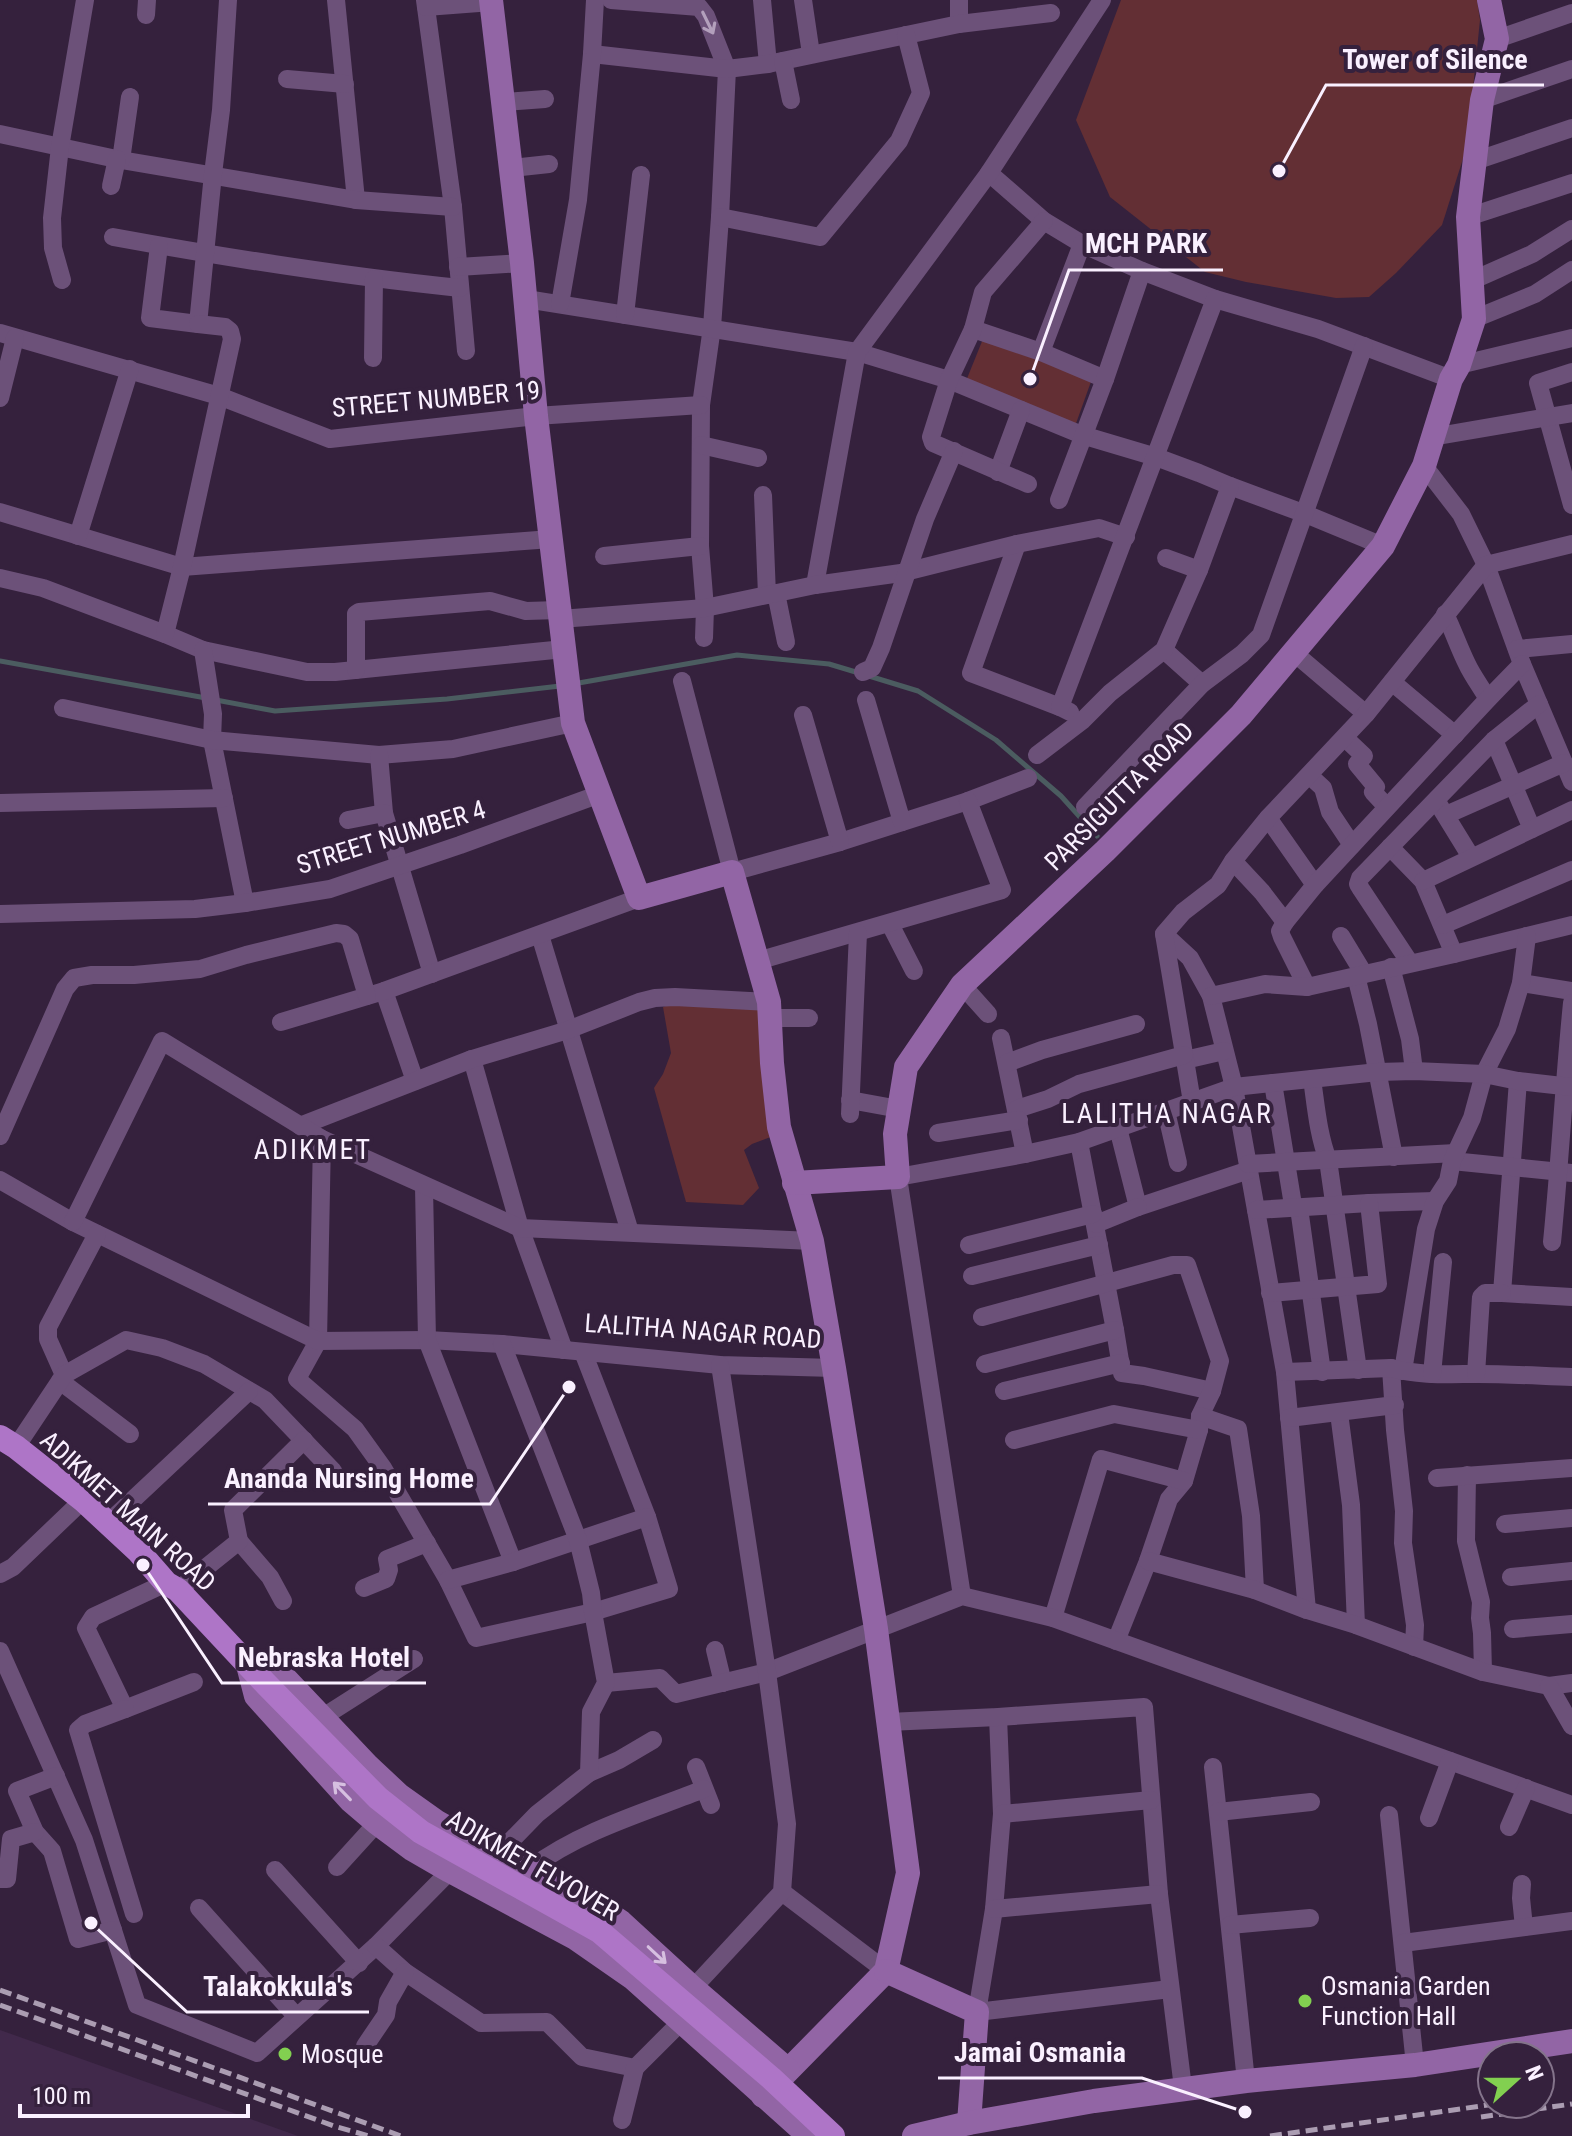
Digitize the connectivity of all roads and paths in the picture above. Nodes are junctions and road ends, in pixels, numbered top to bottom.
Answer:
1 (85, 0) edge
2 (228, 0) edge
3 (336, 0) edge
4 (595, 0) edge
5 (611, 0) edge
6 (762, 0) edge
7 (803, 0) edge
8 (959, 0) edge
9 (1102, 0) edge
10 (1489, 0) edge
11 (492, 1) edge
12 (426, 3) edge
13 (1051, 13) dead end
14 (1572, 13) edge
15 (959, 24) junction
16 (906, 35) junction
17 (1497, 39) junction
18 (592, 54) junction
19 (811, 54) junction
20 (776, 63) junction
21 (727, 69) junction
22 (1572, 69) edge
23 (287, 79) dead end
24 (345, 84) junction
25 (130, 97) dead end
26 (545, 99) dead end
27 (791, 100) dead end
28 (1482, 100) junction
29 (504, 102) junction
30 (1572, 128) edge
31 (0, 134) edge
32 (60, 147) junction
33 (119, 159) junction
34 (1475, 161) junction
35 (549, 164) dead end
36 (512, 168) junction
37 (989, 173) junction
38 (213, 174) junction
39 (641, 175) dead end
40 (1572, 183) edge
41 (111, 186) dead end
42 (356, 200) junction
43 (453, 207) junction
44 (720, 217) junction
45 (1468, 217) junction
46 (1044, 221) junction
47 (1572, 229) edge
48 (113, 237) dead end
49 (1082, 244) junction
50 (159, 246) junction
51 (206, 254) junction
52 (522, 263) junction
53 (458, 267) junction
54 (1572, 270) edge
55 (1142, 271) junction
56 (374, 279) junction
57 (62, 280) dead end
58 (1471, 281) junction
59 (460, 288) junction
60 (526, 299) junction
61 (1215, 299) junction
62 (560, 304) junction
63 (625, 315) junction
64 (1474, 319) junction
65 (198, 324) junction
66 (712, 327) junction
67 (973, 329) junction
68 (8, 335) edge
69 (1572, 338) edge
70 (1364, 346) junction
71 (466, 351) dead end
72 (857, 352) junction
73 (1041, 352) junction
74 (373, 358) dead end
75 (130, 369) junction
76 (1455, 372) junction
77 (1572, 372) edge
78 (1105, 379) junction
79 (949, 380) junction
80 (219, 396) junction
81 (0, 398) edge
82 (701, 405) junction
83 (1021, 410) junction
84 (1572, 413) edge
85 (536, 416) junction
86 (1547, 419) junction
87 (1082, 435) junction
88 (1432, 437) junction
89 (701, 445) junction
90 (954, 451) junction
91 (1564, 451) edge
92 (1156, 457) junction
93 (758, 458) dead end
94 (1424, 466) junction
95 (998, 472) junction
96 (1569, 481) edge
97 (1028, 484) dead end
98 (1230, 486) junction
99 (763, 495) dead end
100 (1059, 500) dead end
101 (1572, 505) edge
102 (0, 512) edge
103 (1303, 513) junction
104 (78, 536) junction
105 (1126, 537) junction
106 (551, 539) junction
107 (1017, 544) junction
108 (1572, 544) edge
109 (700, 546) junction
110 (1383, 546) junction
111 (604, 556) dead end
112 (1166, 558) dead end
113 (1486, 565) junction
114 (182, 567) junction
115 (1199, 570) junction
116 (906, 572) junction
117 (0, 578) edge
118 (815, 585) junction
119 (772, 594) junction
120 (705, 608) junction
121 (560, 614) junction
122 (1445, 614) junction
123 (165, 634) junction
124 (704, 638) dead end
125 (786, 642) dead end
126 (1572, 644) edge
127 (564, 649) junction
128 (203, 650) junction
129 (1164, 650) junction
130 (1293, 652) junction
131 (1519, 657) junction
132 (356, 670) junction
133 (863, 672) dead end
134 (682, 681) dead end
135 (1392, 682) junction
136 (1202, 684) junction
137 (1488, 699) junction
138 (866, 700) dead end
139 (1539, 704) junction
140 (1060, 707) junction
141 (63, 708) dead end
142 (1366, 714) junction
143 (803, 715) dead end
144 (1083, 720) junction
145 (573, 723) junction
146 (1455, 735) junction
147 (1345, 738) junction
148 (212, 740) junction
149 (1494, 740) junction
150 (379, 755) junction
151 (1037, 755) dead end
152 (1564, 763) junction
153 (1310, 776) junction
154 (1028, 778) dead end
155 (1572, 782) edge
156 (1514, 786) junction
157 (600, 794) junction
158 (224, 798) junction
159 (968, 801) junction
160 (0, 803) edge
161 (1085, 807) dead end
162 (1387, 807) junction
163 (1441, 807) junction
164 (1572, 810) edge
165 (384, 813) junction
166 (1268, 818) junction
167 (348, 820) dead end
168 (902, 822) junction
169 (1532, 829) junction
170 (840, 842) junction
171 (1352, 845) junction
172 (1390, 847) junction
173 (1471, 857) junction
174 (1233, 861) junction
175 (398, 866) junction
176 (1572, 870) edge
177 (732, 872) junction
178 (1423, 881) junction
179 (1315, 885) junction
180 (639, 898) junction
181 (245, 903) junction
182 (0, 914) edge
183 (1285, 922) junction
184 (890, 924) junction
185 (1443, 925) junction
186 (1572, 925) edge
187 (858, 933) junction
188 (1164, 934) junction
189 (540, 935) junction
190 (1341, 936) dead end
191 (1527, 936) junction
192 (1454, 954) junction
193 (757, 961) junction
194 (1400, 965) junction
195 (914, 971) dead end
196 (432, 974) junction
197 (1360, 975) junction
198 (1521, 983) junction
199 (962, 985) junction
200 (1307, 987) junction
201 (1572, 991) edge
202 (376, 994) junction
203 (1211, 996) junction
204 (1572, 1003) edge
205 (769, 1010) junction
206 (988, 1014) dead end
207 (809, 1018) dead end
208 (281, 1022) dead end
209 (1136, 1024) dead end
210 (568, 1030) junction
211 (1001, 1038) dead end
212 (1224, 1051) junction
213 (1184, 1058) junction
214 (472, 1059) junction
215 (1007, 1063) junction
216 (1414, 1071) junction
217 (1378, 1072) junction
218 (1484, 1074) junction
219 (1312, 1079) junction
220 (415, 1081) junction
221 (1518, 1081) junction
222 (1273, 1083) junction
223 (1568, 1086) edge
224 (1234, 1087) junction
225 (1192, 1102) junction
226 (899, 1109) junction
227 (1166, 1111) junction
228 (1018, 1115) junction
229 (300, 1126) junction
230 (1118, 1128) junction
231 (938, 1133) dead end
232 (0, 1136) edge
233 (322, 1139) junction
234 (1079, 1142) junction
235 (1025, 1154) junction
236 (1394, 1157) junction
237 (1454, 1157) junction
238 (1328, 1160) junction
239 (1287, 1161) junction
240 (1178, 1163) dead end
241 (1248, 1167) junction
242 (1513, 1168) junction
243 (1566, 1172) edge
244 (898, 1177) junction
245 (0, 1180) edge
246 (794, 1183) junction
247 (424, 1187) junction
248 (1435, 1201) junction
249 (1369, 1203) junction
250 (1138, 1207) junction
251 (1334, 1207) junction
252 (1299, 1208) junction
253 (1256, 1210) junction
254 (1094, 1219) junction
255 (73, 1222) junction
256 (520, 1228) junction
257 (630, 1232) junction
258 (97, 1234) junction
259 (812, 1241) junction
260 (1552, 1242) dead end
261 (969, 1245) dead end
262 (1099, 1245) junction
263 (1443, 1262) dead end
264 (972, 1276) dead end
265 (1106, 1284) junction
266 (1346, 1286) junction
267 (1310, 1289) junction
268 (1270, 1293) junction
269 (1502, 1293) junction
270 (1572, 1297) edge
271 (982, 1317) dead end
272 (1115, 1330) junction
273 (427, 1340) junction
274 (318, 1341) junction
275 (502, 1344) junction
276 (564, 1350) junction
277 (583, 1352) junction
278 (1121, 1363) junction
279 (985, 1364) dead end
280 (720, 1365) junction
281 (834, 1368) junction
282 (1358, 1370) junction
283 (1397, 1370) junction
284 (1285, 1372) junction
285 (1322, 1372) junction
286 (1432, 1374) junction
287 (1476, 1374) junction
288 (1572, 1377) edge
289 (62, 1378) junction
290 (249, 1391) junction
291 (1004, 1391) dead end
292 (1212, 1391) junction
293 (1395, 1405) junction
294 (1339, 1413) junction
295 (1289, 1418) junction
296 (1200, 1423) junction
297 (130, 1434) dead end
298 (304, 1440) junction
299 (1014, 1440) dead end
300 (8, 1442) edge
301 (1572, 1468) edge
302 (333, 1471) dead end
303 (1467, 1475) junction
304 (1437, 1478) dead end
305 (1184, 1481) junction
306 (83, 1500) junction
307 (647, 1517) junction
308 (1572, 1518) edge
309 (108, 1523) junction
310 (1505, 1524) dead end
311 (578, 1540) junction
312 (239, 1541) junction
313 (427, 1543) junction
314 (1148, 1561) junction
315 (513, 1562) junction
316 (1572, 1571) edge
317 (0, 1574) edge
318 (1511, 1577) dead end
319 (448, 1580) junction
320 (172, 1587) junction
321 (364, 1588) dead end
322 (1255, 1590) junction
323 (962, 1596) junction
324 (283, 1601) dead end
325 (1307, 1610) junction
326 (593, 1612) junction
327 (1053, 1618) junction
328 (1572, 1624) edge
329 (1356, 1625) junction
330 (876, 1629) junction
331 (1513, 1629) dead end
332 (1116, 1641) junction
333 (1414, 1647) junction
334 (715, 1650) dead end
335 (0, 1651) edge
336 (414, 1659) dead end
337 (248, 1665) junction
338 (767, 1672) junction
339 (1483, 1672) junction
340 (194, 1682) dead end
341 (606, 1683) junction
342 (723, 1683) junction
343 (1572, 1683) edge
344 (1549, 1686) junction
345 (125, 1709) junction
346 (323, 1717) junction
347 (998, 1717) junction
348 (888, 1722) junction
349 (1572, 1726) edge
350 (653, 1740) dead end
351 (1450, 1761) junction
352 (696, 1767) dead end
353 (1213, 1767) dead end
354 (589, 1773) junction
355 (56, 1776) junction
356 (1526, 1788) junction
357 (0, 1789) edge
358 (20, 1798) junction
359 (1151, 1800) junction
360 (1311, 1802) dead end
361 (1572, 1805) edge
362 (1218, 1812) junction
363 (1002, 1814) junction
364 (1389, 1815) dead end
365 (1429, 1818) dead end
366 (377, 1823) junction
367 (1509, 1827) dead end
368 (35, 1832) junction
369 (84, 1840) junction
370 (52, 1851) junction
371 (500, 1852) junction
372 (461, 1866) junction
373 (337, 1867) dead end
374 (531, 1868) junction
375 (275, 1870) dead end
376 (0, 1879) edge
377 (1522, 1884) dead end
378 (782, 1892) junction
379 (1159, 1894) junction
380 (199, 1908) dead end
381 (994, 1909) junction
382 (134, 1914) dead end
383 (1310, 1918) dead end
384 (1572, 1921) edge
385 (1230, 1925) junction
386 (1524, 1927) junction
387 (113, 1930) junction
388 (1403, 1943) junction
389 (376, 1946) junction
390 (359, 1963) junction
391 (886, 1971) junction
392 (405, 1972) junction
393 (1170, 1989) junction
394 (687, 2005) junction
395 (977, 2012) junction
396 (296, 2016) junction
397 (1572, 2041) edge
398 (365, 2046) dead end
399 (1415, 2065) junction
400 (635, 2068) junction
401 (788, 2070) junction
402 (1246, 2081) junction
403 (1183, 2088) junction
404 (763, 2096) junction
405 (622, 2120) dead end
406 (969, 2123) junction
407 (809, 2136) edge
408 (833, 2136) edge
409 (914, 2136) edge

1 - 32 street
2 - 38 street
3 - 24 street
4 - 18 street
5 -> 21 street
6 - 20 street
7 - 19 street
8 - 15 street
9 - 37 street
10 - 17 street
11 - 12 street
11 - 29 street
12 - 43 street
13 - 15 street
14 - 17 street
15 - 16 street
16 - 19 street
16 - 44 street
17 - 28 street
18 - 21 street
18 - 62 street
19 - 20 street
20 - 21 street
20 - 27 street
21 - 44 street
22 - 28 street
23 - 24 street
24 - 42 street
25 - 33 street
26 - 29 street
28 - 34 street
29 - 36 street
30 - 34 street
31 - 32 street
32 - 33 street
32 - 57 street
33 - 38 street
33 - 41 street
34 - 45 street
35 - 36 street
36 - 52 street
37 - 46 street
37 - 72 street
38 - 42 street
38 - 51 street
39 - 63 street
40 - 45 street
42 - 43 street
43 - 53 street
44 - 66 street
45 - 58 street
46 - 49 street
46 - 67 street
47 - 58 street
48 - 50 street
49 - 55 street
49 - 73 street
50 - 51 street
50 - 65 street
51 - 56 street
51 - 65 street
52 - 53 street
52 - 60 street
53 - 59 street
54 - 64 street
55 - 61 street
55 - 78 street
56 - 59 street
56 - 74 street
58 - 64 street
59 - 71 street
60 - 62 street
60 - 85 street
61 - 70 street
61 - 92 street
62 - 63 street
63 - 66 street
64 - 76 street, PARSIGUTTA ROAD
65 - 80 street
66 - 72 street
66 - 82 street
67 - 73 street
67 - 79 street
68 - 75 street, STREET NUMBER 19
68 - 81 street
69 - 76 street
70 - 76 street
70 - 103 street
72 - 79 street
72 - 118 street
73 - 78 street
75 - 80 street, STREET NUMBER 19
75 - 104 street
76 - 88 street, PARSIGUTTA ROAD
77 - 86 street
78 - 87 street
79 - 83 street
79 - 90 street
80 - 85 street, STREET NUMBER 19
80 - 114 street
82 - 85 street, STREET NUMBER 19
82 - 89 street
83 - 87 street
83 - 95 street
84 - 86 street
85 - 106 street
86 - 88 street
86 - 91 street
87 - 92 street
87 - 100 street
88 - 94 street, PARSIGUTTA ROAD
89 - 93 street
89 - 109 street
90 - 95 street
90 - 116 street
91 - 96 street
92 - 98 street
92 - 105 street
94 - 110 street, PARSIGUTTA ROAD
94 - 113 street
95 - 97 street
96 - 101 street
98 - 103 street
98 - 115 street
99 - 119 street
102 - 104 street
103 - 110 street
103 - 136 street
104 - 114 street
105 - 107 street
105 - 140 street
106 - 114 street
106 - 121 street
107 - 116 street
107 - 140 street
108 - 113 street
109 - 111 street
109 - 120 street
110 - 130 street, PARSIGUTTA ROAD
112 - 115 street
113 - 122 street
113 - 131 street
114 - 123 street
115 - 129 street
116 - 118 street
116 - 133 street
117 - 123 street
118 - 119 street
119 - 120 street
119 - 125 street
120 - 121 street
120 - 124 street
121 - 127 street
121 - 132 street
122 - 135 street
122 - 137 street
123 - 128 street
126 - 131 street
127 - 132 street
127 - 145 street
128 - 132 street
128 - 148 street
129 - 136 street
129 - 144 street
130 - 142 street
130 - 199 street, PARSIGUTTA ROAD
131 - 137 street
131 - 139 street
134 - 177 street
135 - 142 street
135 - 146 street
136 - 161 street
137 - 146 street
138 - 168 street
139 - 149 street
139 - 152 street
140 - 144 street
141 - 148 street
142 - 147 street
143 - 170 street
144 - 151 street
145 - 150 street
145 - 157 street
146 - 162 street
147 - 153 street
147 - 162 street
148 - 150 street
148 - 158 street
149 - 156 street
149 - 163 street
150 - 165 street
152 - 155 street
152 - 156 street
153 - 166 street
153 - 171 street
154 - 159 street
156 - 163 street
156 - 169 street
157 - 175 street, STREET NUMBER 4
157 - 180 street
158 - 160 street
158 - 181 street
159 - 168 street
159 - 184 street
162 - 171 street
163 - 172 street
163 - 173 street
164 - 169 street
165 - 167 street
165 - 175 street
166 - 174 street
166 - 179 street
168 - 170 street
169 - 173 street
170 - 177 street
171 - 179 street
172 - 178 street
172 - 194 street
173 - 178 street
174 - 183 street
174 - 188 street
175 - 181 street, STREET NUMBER 4
175 - 196 street
176 - 185 street
177 - 180 street
177 - 193 street
178 - 185 street
179 - 183 street
180 - 189 street
181 - 182 street, STREET NUMBER 4
183 - 200 street
184 - 187 street
184 - 195 street
185 - 192 street
186 - 191 street
187 - 193 street
187 - 226 street
188 - 203 street
188 - 213 street
189 - 196 street
189 - 210 street
190 - 197 street
191 - 192 street
191 - 198 street
192 - 194 street
193 - 205 street
194 - 197 street
194 - 216 street
196 - 202 street
197 - 200 street
197 - 217 street
198 - 201 street
198 - 218 street
199 - 206 street
199 - 226 street, PARSIGUTTA ROAD
200 - 203 street
202 - 208 street
202 - 220 street
202 - 232 street
203 - 212 street
204 - 223 street
205 - 207 street
205 - 210 street
205 - 246 street
209 - 215 street
210 - 214 street
210 - 257 street
211 - 215 street
212 - 213 street
212 - 224 street
213 - 225 street
213 - 228 street
214 - 220 street
214 - 256 street
215 - 228 street
216 - 217 street
216 - 218 street
217 - 219 street
217 - 236 street
218 - 221 street
218 - 237 street
219 - 222 street
219 - 238 street
220 - 229 street
221 - 223 street
221 - 242 street
222 - 224 street
222 - 239 street
223 - 243 street
224 - 225 street
224 - 241 street
225 - 227 street
226 - 244 street, PARSIGUTTA ROAD
227 - 230 street
227 - 240 street
228 - 231 street
228 - 235 street
229 - 233 street
229 - 255 street
230 - 234 street
230 - 250 street
233 - 247 street
233 - 274 street
234 - 235 street
234 - 254 street
235 - 244 street
236 - 237 street
236 - 238 street
237 - 242 street
237 - 248 street
238 - 239 street
238 - 251 street
239 - 241 street
239 - 252 street
241 - 250 street
241 - 253 street
242 - 243 street
242 - 269 street
243 - 260 street
244 - 246 street
244 - 323 street
245 - 255 street, LALITHA NAGAR ROAD
246 - 259 street
247 - 256 street
247 - 273 street
248 - 249 street
248 - 283 street
249 - 251 street
249 - 266 street
250 - 254 street
251 - 252 street
251 - 266 street
252 - 253 street
252 - 267 street
253 - 268 street
254 - 261 street
254 - 262 street
255 - 258 street, LALITHA NAGAR ROAD
256 - 257 street
256 - 276 street
257 - 259 street
258 - 274 street, LALITHA NAGAR ROAD
258 - 289 street
259 - 281 street
262 - 264 street
262 - 265 street
263 - 286 street
265 - 271 street
265 - 272 street
265 - 292 street
266 - 267 street
266 - 282 street
267 - 268 street
267 - 285 street
268 - 284 street
269 - 270 street
269 - 287 street
272 - 278 street
272 - 279 street
273 - 274 street, LALITHA NAGAR ROAD
273 - 275 street, LALITHA NAGAR ROAD
273 - 315 street
274 - 313 street
275 - 276 street, LALITHA NAGAR ROAD
275 - 311 street
276 - 277 street, LALITHA NAGAR ROAD
277 - 280 street, LALITHA NAGAR ROAD
277 - 307 street
278 - 291 street
278 - 292 street
280 - 281 street, LALITHA NAGAR ROAD
280 - 338 street
281 - 330 street, LALITHA NAGAR ROAD
282 - 283 street
282 - 285 street
283 - 286 street
283 - 293 street
284 - 285 street
284 - 295 street
286 - 287 street
287 - 288 street
289 - 290 street
289 - 297 street
289 - 300 street
290 - 298 street
290 - 309 street
292 - 296 street
293 - 294 street
293 - 333 street
294 - 295 street
294 - 329 street
295 - 325 street
296 - 299 street
296 - 305 street
296 - 322 street
298 - 302 street
298 - 312 street
300 - 306 main road, ADIKMET MAIN ROAD
301 - 303 street
303 - 304 street
303 - 339 street
305 - 314 street
305 - 327 street
306 - 309 main road, ADIKMET MAIN ROAD
306 - 317 street
307 - 311 street
307 - 326 street
308 - 310 street
309 - 320 main road, ADIKMET MAIN ROAD
311 - 315 street
311 - 326 street
312 - 320 street
312 - 324 street
313 - 319 street
313 - 321 street
314 - 322 street
314 - 332 street
315 - 319 street
316 - 318 street
319 - 326 street
320 - 337 main road, ADIKMET MAIN ROAD
320 - 345 street
322 - 325 street
323 - 327 street
323 - 330 street
325 - 329 street
326 - 341 street
327 - 332 street
328 - 331 street
329 - 333 street
330 - 338 street
330 - 348 street, LALITHA NAGAR ROAD
332 - 351 street
333 - 339 street
334 - 342 street
335 - 355 street
336 - 346 street
337 - 346 street
366 -> 337 street
337 - 372 main road, ADIKMET FLYOVER
338 - 342 street
338 - 378 street
339 - 344 street
340 - 345 street
341 - 342 street
341 - 354 street
343 - 344 street
344 - 349 street
345 - 382 street
346 - 371 street
347 - 348 street
347 - 359 street
347 - 363 street
348 - 391 street, LALITHA NAGAR ROAD
350 - 354 street
351 - 356 street
351 - 365 street
352 - 374 street
353 - 362 street
354 - 371 street
355 - 358 street
355 - 369 street
356 - 361 street
356 - 367 street
357 - 358 street
358 - 368 street
359 - 363 street
359 - 379 street
360 - 362 street
362 - 385 street
363 - 381 street
364 - 388 street
366 - 372 street
366 - 373 street
368 - 370 street
368 - 376 street
369 - 370 street
369 - 387 street
370 - 387 street
371 - 372 street
371 - 374 street
372 - 389 street
372 - 394 main road, ADIKMET FLYOVER
374 -> 394 street
375 - 390 street
377 - 386 street
378 - 391 street
378 - 394 street
379 - 381 street
379 - 393 street
380 - 396 street
381 - 395 street
383 - 385 street
384 - 386 street
385 - 402 street
386 - 388 street
387 - 396 street
388 - 399 street
389 - 390 street
389 - 392 street
390 - 396 street
391 - 395 street
391 - 401 street
392 - 398 street
392 - 400 street
393 - 395 street
393 - 403 street
394 - 400 street
394 - 401 street
394 - 404 street
394 - 408 main road, ADIKMET FLYOVER
395 - 406 street
397 - 399 street
399 - 402 street
400 - 405 street
401 - 404 street
402 - 403 street
403 - 406 street
404 - 407 street
406 - 409 street

